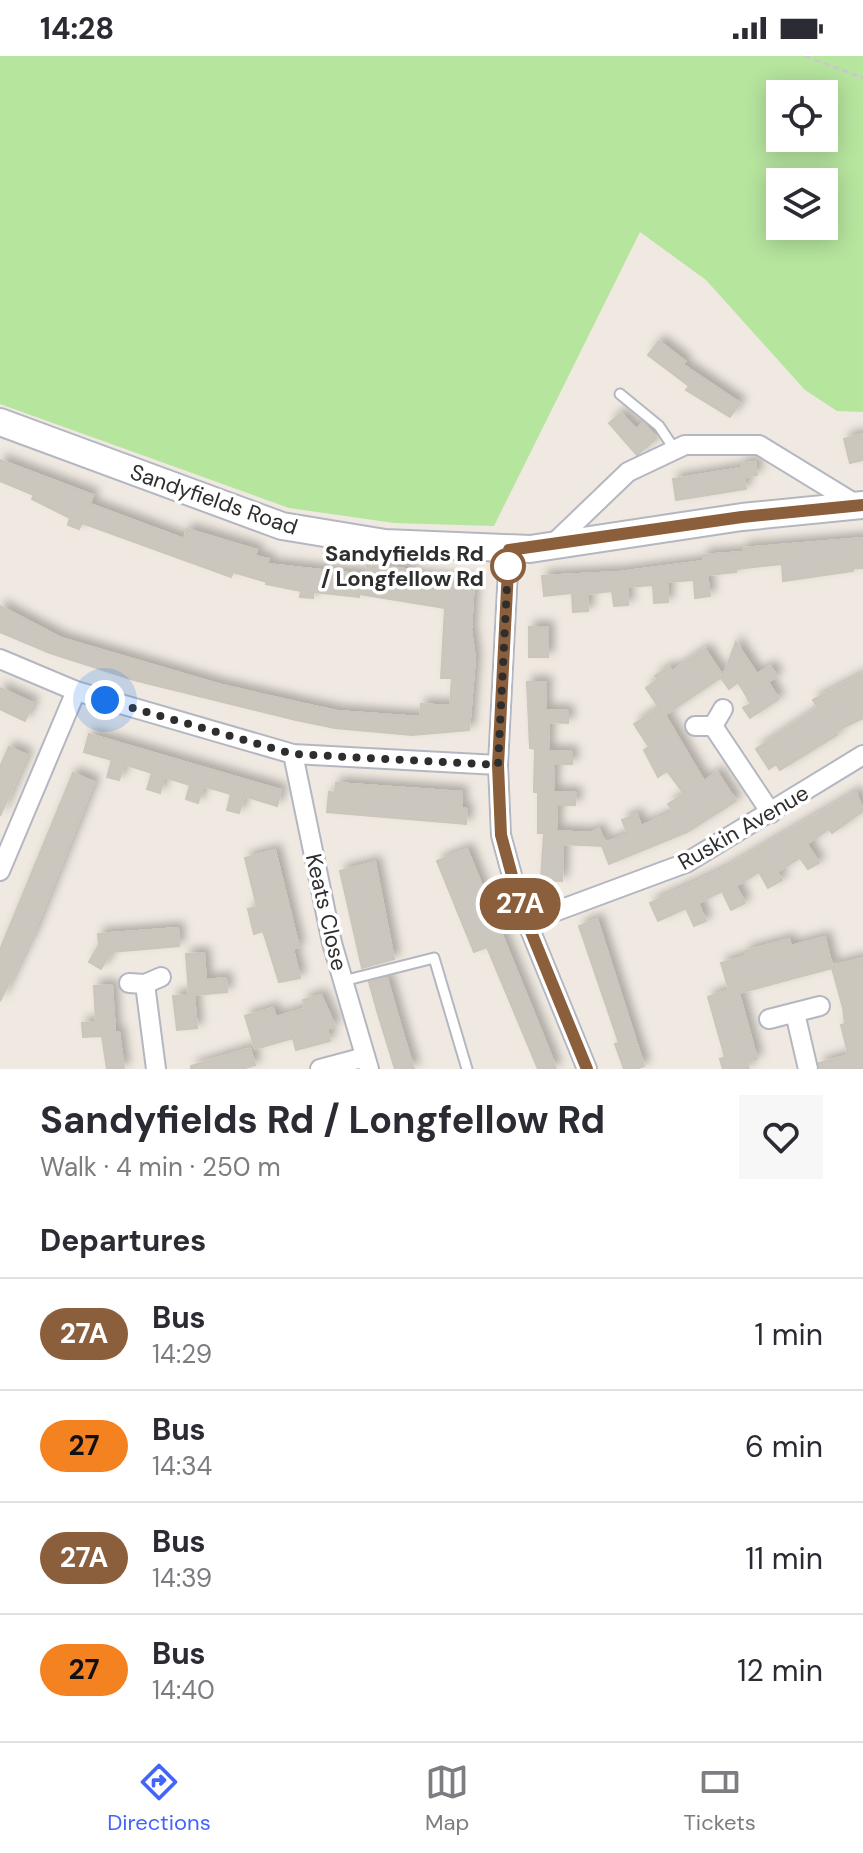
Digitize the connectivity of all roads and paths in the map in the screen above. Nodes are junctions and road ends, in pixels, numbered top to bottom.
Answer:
1 (805, 56) edge
2 (863, 78) edge
3 (620, 394) dead end
4 (0, 422) edge
5 (675, 450) junction
6 (860, 505) edge
7 (551, 547) junction
8 (509, 550) junction
9 (0, 659) edge
10 (76, 691) junction
11 (723, 709) dead end
12 (293, 754) junction
13 (863, 755) edge
14 (498, 765) junction
15 (771, 813) junction
16 (0, 871) edge
17 (527, 922) junction
18 (145, 981) dead end
19 (343, 981) junction
20 (820, 1006) dead end
21 (795, 1013) junction
22 (769, 1019) dead end
23 (367, 1063) edge
24 (156, 1069) edge
25 (320, 1069) edge
26 (467, 1069) edge
27 (587, 1069) edge
28 (808, 1069) edge

1 - 2 path
3 - 5 lane
4 - 8 street, Sandyfields Road
5 - 6 street
5 - 7 street
6 - 7 street, Sandyfields Road
7 - 8 street, Sandyfields Road
8 - 14 street
9 - 10 street
10 - 12 street
10 - 16 street
11 - 15 street
12 - 14 street
12 - 19 street, Keats Close
13 - 15 street, Ruskin Avenue
14 - 17 street
15 - 17 street, Ruskin Avenue
17 - 27 street
18 - 24 street
19 - 23 street, Keats Close
19 - 26 lane
20 - 21 street
21 - 22 street
21 - 28 street
23 - 25 street

